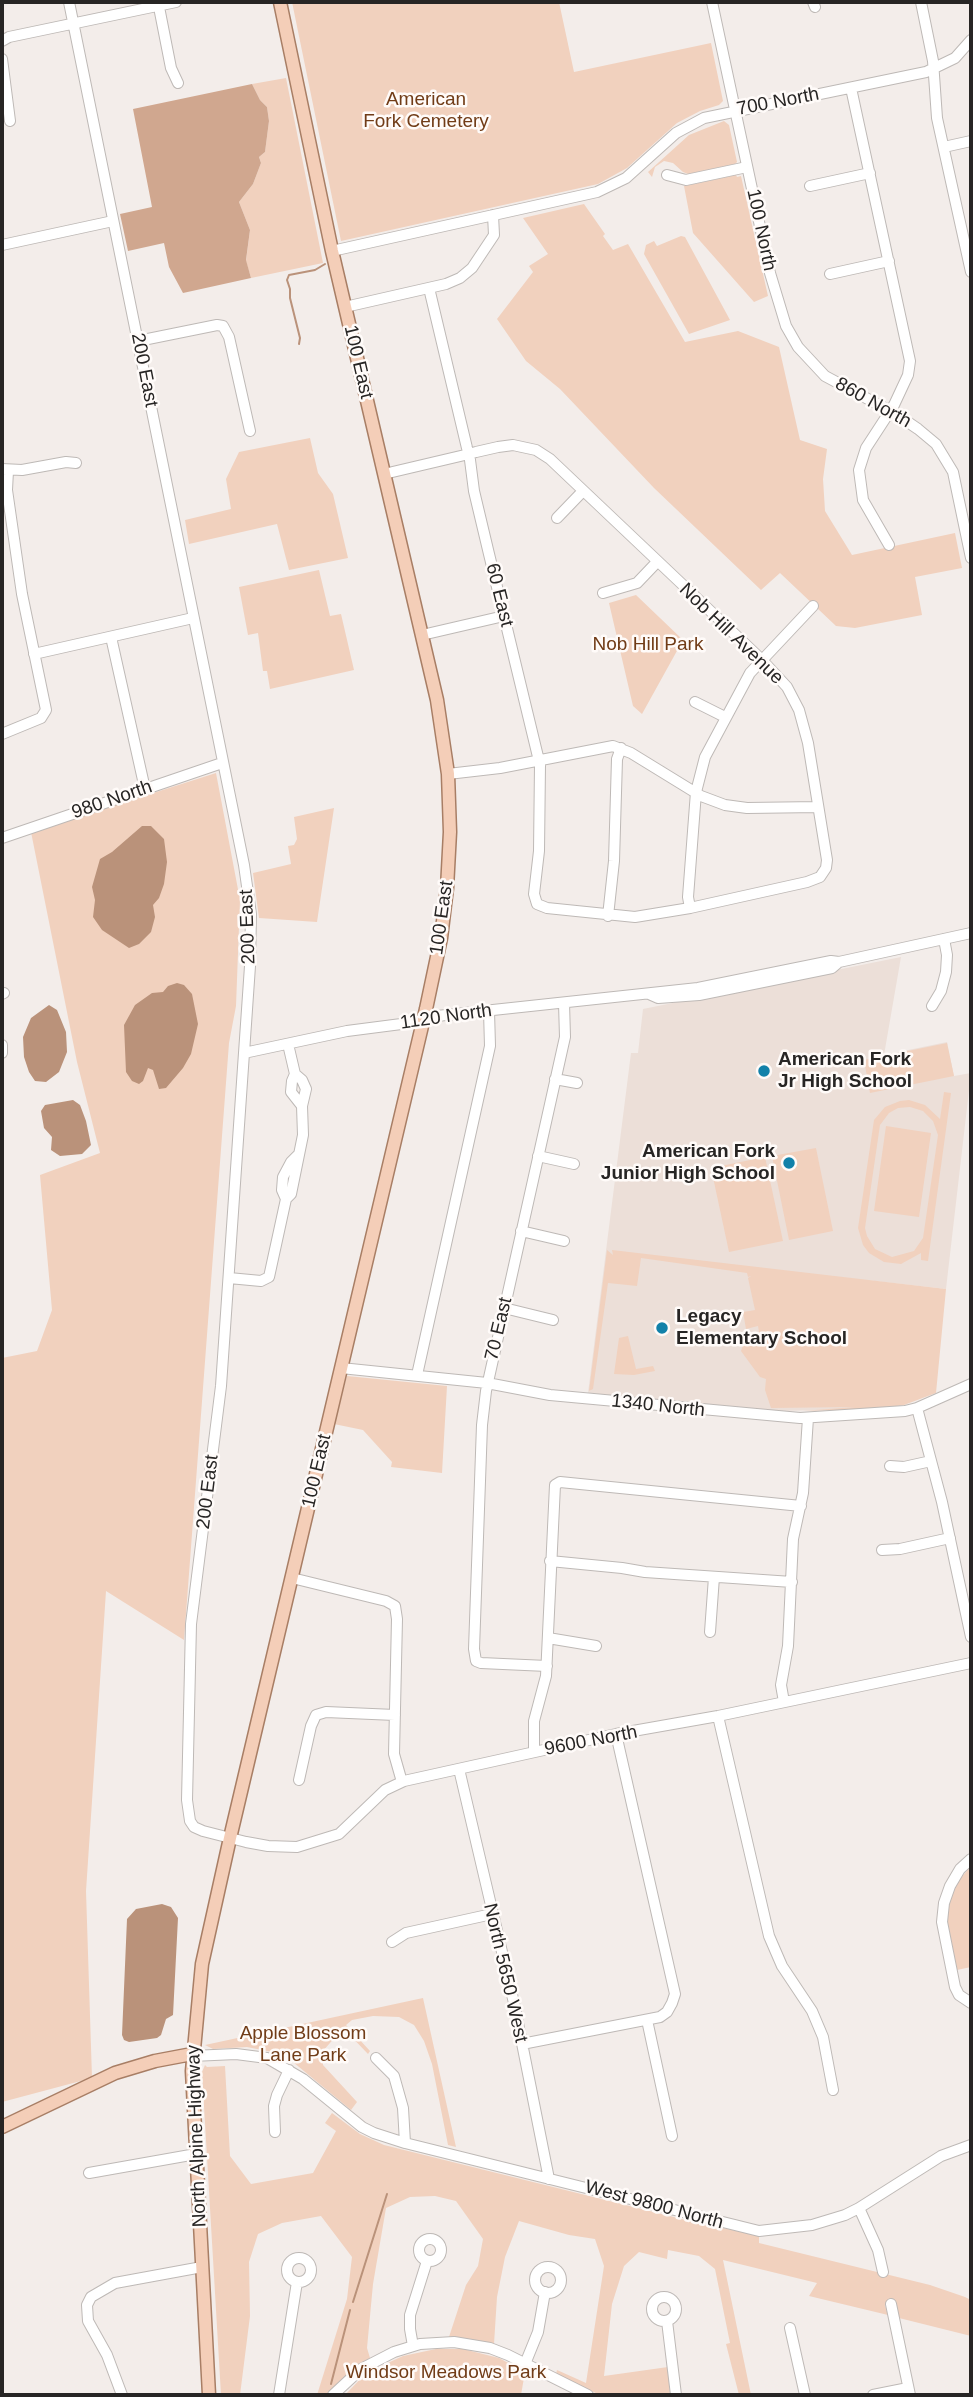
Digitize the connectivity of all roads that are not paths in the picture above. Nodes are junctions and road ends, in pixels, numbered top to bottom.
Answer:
1 (69, 2) edge
2 (176, 2) edge
3 (280, 2) edge
4 (712, 2) edge
5 (921, 2) edge
6 (158, 4) edge
7 (73, 23) junction
8 (5, 39) edge
9 (971, 40) edge
10 (2, 59) edge
11 (933, 69) junction
12 (178, 83) dead end
13 (851, 88) junction
14 (734, 111) junction
15 (9, 121) dead end
16 (971, 141) edge
17 (944, 147) junction
18 (747, 167) junction
19 (870, 173) junction
20 (667, 175) dead end
21 (810, 186) dead end
22 (493, 215) junction
23 (113, 221) junction
24 (967, 230) edge
25 (2, 245) edge
26 (332, 251) junction
27 (889, 261) junction
28 (971, 272) edge
29 (830, 274) dead end
30 (429, 288) junction
31 (345, 307) junction
32 (138, 341) junction
33 (798, 347) joint
34 (890, 410) junction
35 (250, 431) dead end
36 (469, 454) junction
37 (76, 463) dead end
38 (5, 470) edge
39 (384, 474) junction
40 (583, 491) junction
41 (557, 518) dead end
42 (889, 545) dead end
43 (971, 558) edge
44 (657, 562) junction
45 (603, 593) dead end
46 (813, 606) dead end
47 (504, 616) junction
48 (193, 618) junction
49 (422, 635) junction
50 (111, 636) junction
51 (34, 654) junction
52 (762, 660) junction
53 (695, 702) dead end
54 (725, 717) junction
55 (2, 734) edge
56 (621, 748) junction
57 (538, 760) junction
58 (222, 763) junction
59 (448, 774) junction
60 (145, 789) junction
61 (696, 792) junction
62 (818, 807) junction
63 (2, 838) edge
64 (690, 908) junction
65 (608, 916) junction
66 (971, 933) edge
67 (944, 939) junction
68 (564, 1003) junction
69 (932, 1006) dead end
70 (489, 1012) junction
71 (423, 1019) junction
72 (288, 1044) junction
73 (2, 1045) edge
74 (2, 1052) edge
75 (244, 1053) junction
76 (295, 1074) junction
77 (555, 1079) junction
78 (577, 1083) dead end
79 (302, 1106) junction
80 (538, 1156) junction
81 (574, 1164) dead end
82 (521, 1231) junction
83 (564, 1241) dead end
84 (229, 1278) junction
85 (504, 1308) junction
86 (553, 1320) dead end
87 (341, 1368) junction
88 (416, 1375) junction
89 (487, 1383) junction
90 (971, 1384) edge
91 (916, 1408) junction
92 (808, 1418) junction
93 (931, 1461) junction
94 (890, 1466) dead end
95 (801, 1506) junction
96 (950, 1538) junction
97 (882, 1550) dead end
98 (550, 1561) junction
99 (714, 1577) junction
100 (292, 1578) junction
101 (792, 1582) junction
102 (710, 1632) dead end
103 (971, 1637) edge
104 (548, 1638) junction
105 (596, 1646) dead end
106 (971, 1663) edge
107 (547, 1666) junction
108 (784, 1702) junction
109 (395, 1714) junction
110 (718, 1716) junction
111 (616, 1734) junction
112 (534, 1752) junction
113 (459, 1769) junction
114 (299, 1780) dead end
115 (402, 1782) junction
116 (231, 1834) junction
117 (971, 1859) edge
118 (492, 1914) junction
119 (392, 1942) dead end
120 (969, 2002) edge
121 (647, 2020) junction
122 (522, 2044) junction
123 (376, 2057) dead end
124 (192, 2058) junction
125 (289, 2070) junction
126 (833, 2090) dead end
127 (2, 2127) edge
128 (275, 2132) dead end
129 (2, 2134) edge
130 (672, 2136) dead end
131 (405, 2143) junction
132 (971, 2145) edge
133 (196, 2154) junction
134 (89, 2173) dead end
135 (549, 2179) junction
136 (859, 2208) junction
137 (427, 2261) dead end
138 (202, 2267) junction
139 (883, 2272) dead end
140 (297, 2281) dead end
141 (545, 2292) dead end
142 (891, 2304) dead end
143 (667, 2322) dead end
144 (790, 2328) dead end
145 (413, 2346) junction
146 (524, 2364) junction
147 (570, 2391) edge
148 (909, 2391) edge
149 (122, 2395) edge
150 (209, 2395) edge
151 (279, 2395) edge
152 (334, 2395) edge
153 (587, 2395) edge
154 (676, 2395) edge
155 (805, 2395) edge
156 (873, 2395) edge

1 - 7 street, 200 East
2 - 6 street
3 - 26 main road, 100 East
4 - 14 street, 100 North
5 - 11 street
6 - 7 street
6 - 12 street
7 - 8 street
7 - 23 street, 200 East
9 - 11 street, 700 North
10 - 15 street
11 - 13 street, 700 North
11 - 17 street
13 - 14 street, 700 North
13 - 19 street
14 - 18 street, 100 North
14 - 22 street, 700 North
16 - 17 street
17 - 24 street
18 - 20 street
18 - 33 street, 100 North
19 - 21 street
19 - 27 street
22 - 26 street, 700 North
22 - 30 street
23 - 25 street
23 - 32 street, 200 East
24 - 28 street
26 - 31 main road, 100 East
27 - 29 street
27 - 34 street
30 - 31 street
30 - 36 street, 60 East
31 - 39 main road, 100 East
32 - 35 street
32 - 48 street, 200 East
33 - 34 street, 860 North
34 - 42 street
34 - 43 street, 860 North
36 - 39 street
36 - 40 street, Nob Hill Avenue
36 - 47 street, 60 East
37 - 38 street
38 - 51 street
39 - 49 main road, 100 East
40 - 41 street
40 - 44 street, Nob Hill Avenue
44 - 45 street
44 - 52 street, Nob Hill Avenue
46 - 52 street
47 - 49 street
47 - 57 street, 60 East
48 - 50 street
48 - 58 street, 200 East
49 - 59 main road, 100 East
50 - 51 street
50 - 60 street
51 - 55 street
52 - 54 street
52 - 62 street, Nob Hill Avenue
53 - 54 street
54 - 61 street
56 - 57 street
56 - 61 street
56 - 65 street
57 - 59 street
57 - 65 street, 60 East
58 - 60 street, 980 North
58 - 75 street, 200 East
59 - 71 main road, 100 East
60 - 63 street, 980 North
61 - 62 street
61 - 64 street
62 - 64 street, Nob Hill Avenue
64 - 65 street
66 - 67 street, 1120 North
67 - 68 street, 1120 North
67 - 69 street
68 - 70 street, 1120 North
68 - 77 street, 70 East
70 - 71 street, 1120 North
70 - 88 street
71 - 72 street, 1120 North
71 - 87 main road, 100 East
72 - 75 street, 1120 North
72 - 76 street
73 - 74 street
75 - 84 street, 200 East
76 - 79 street
76 - 79 street
77 - 78 street
77 - 80 street, 70 East
79 - 84 street
80 - 81 street
80 - 82 street, 70 East
82 - 83 street
82 - 85 street, 70 East
84 - 116 street, 200 East
85 - 86 street
85 - 89 street, 70 East
87 - 88 street, 1340 North
87 - 100 main road, 100 East
88 - 89 street, 1340 North
89 - 92 street, 1340 North
89 - 107 street, 70 East
90 - 91 street, 1340 North
91 - 92 street, 1340 North
91 - 93 street
92 - 95 street
93 - 94 street
93 - 96 street
95 - 98 street
95 - 101 street
96 - 97 street
96 - 103 street
98 - 99 street
98 - 104 street
99 - 101 street
99 - 102 street
100 - 109 street
100 - 116 main road, 100 East
101 - 108 street
104 - 105 street
104 - 107 street
106 - 108 street, 9600 North
107 - 112 street
108 - 110 street, 9600 North
109 - 114 street
109 - 115 street
110 - 111 street, 9600 North
110 - 126 street
111 - 112 street, 9600 North
111 - 121 street
112 - 113 street, 9600 North
113 - 115 street, 9600 North
113 - 118 street, North 5650 West
115 - 116 street, 9600 North
116 - 124 main road, North Alpine Highway
117 - 120 street
118 - 119 street
118 - 122 street, North 5650 West
121 - 122 street
121 - 130 street
122 - 135 street, North 5650 West
123 - 131 street
124 - 125 street, West 9800 North
124 - 127 main road
124 - 129 main road
124 - 133 main road, North Alpine Highway
125 - 128 street
125 - 131 street, West 9800 North
131 - 135 street, West 9800 North
132 - 136 street
133 - 134 street
133 - 138 main road, North Alpine Highway
135 - 136 street, West 9800 North
136 - 139 street
137 - 145 street
138 - 149 street
138 - 150 main road, North Alpine Highway
140 - 151 street
141 - 146 street
142 - 148 street
143 - 154 street
144 - 155 street
145 - 146 street
145 - 152 street
146 - 147 street
147 - 153 street
148 - 156 street

